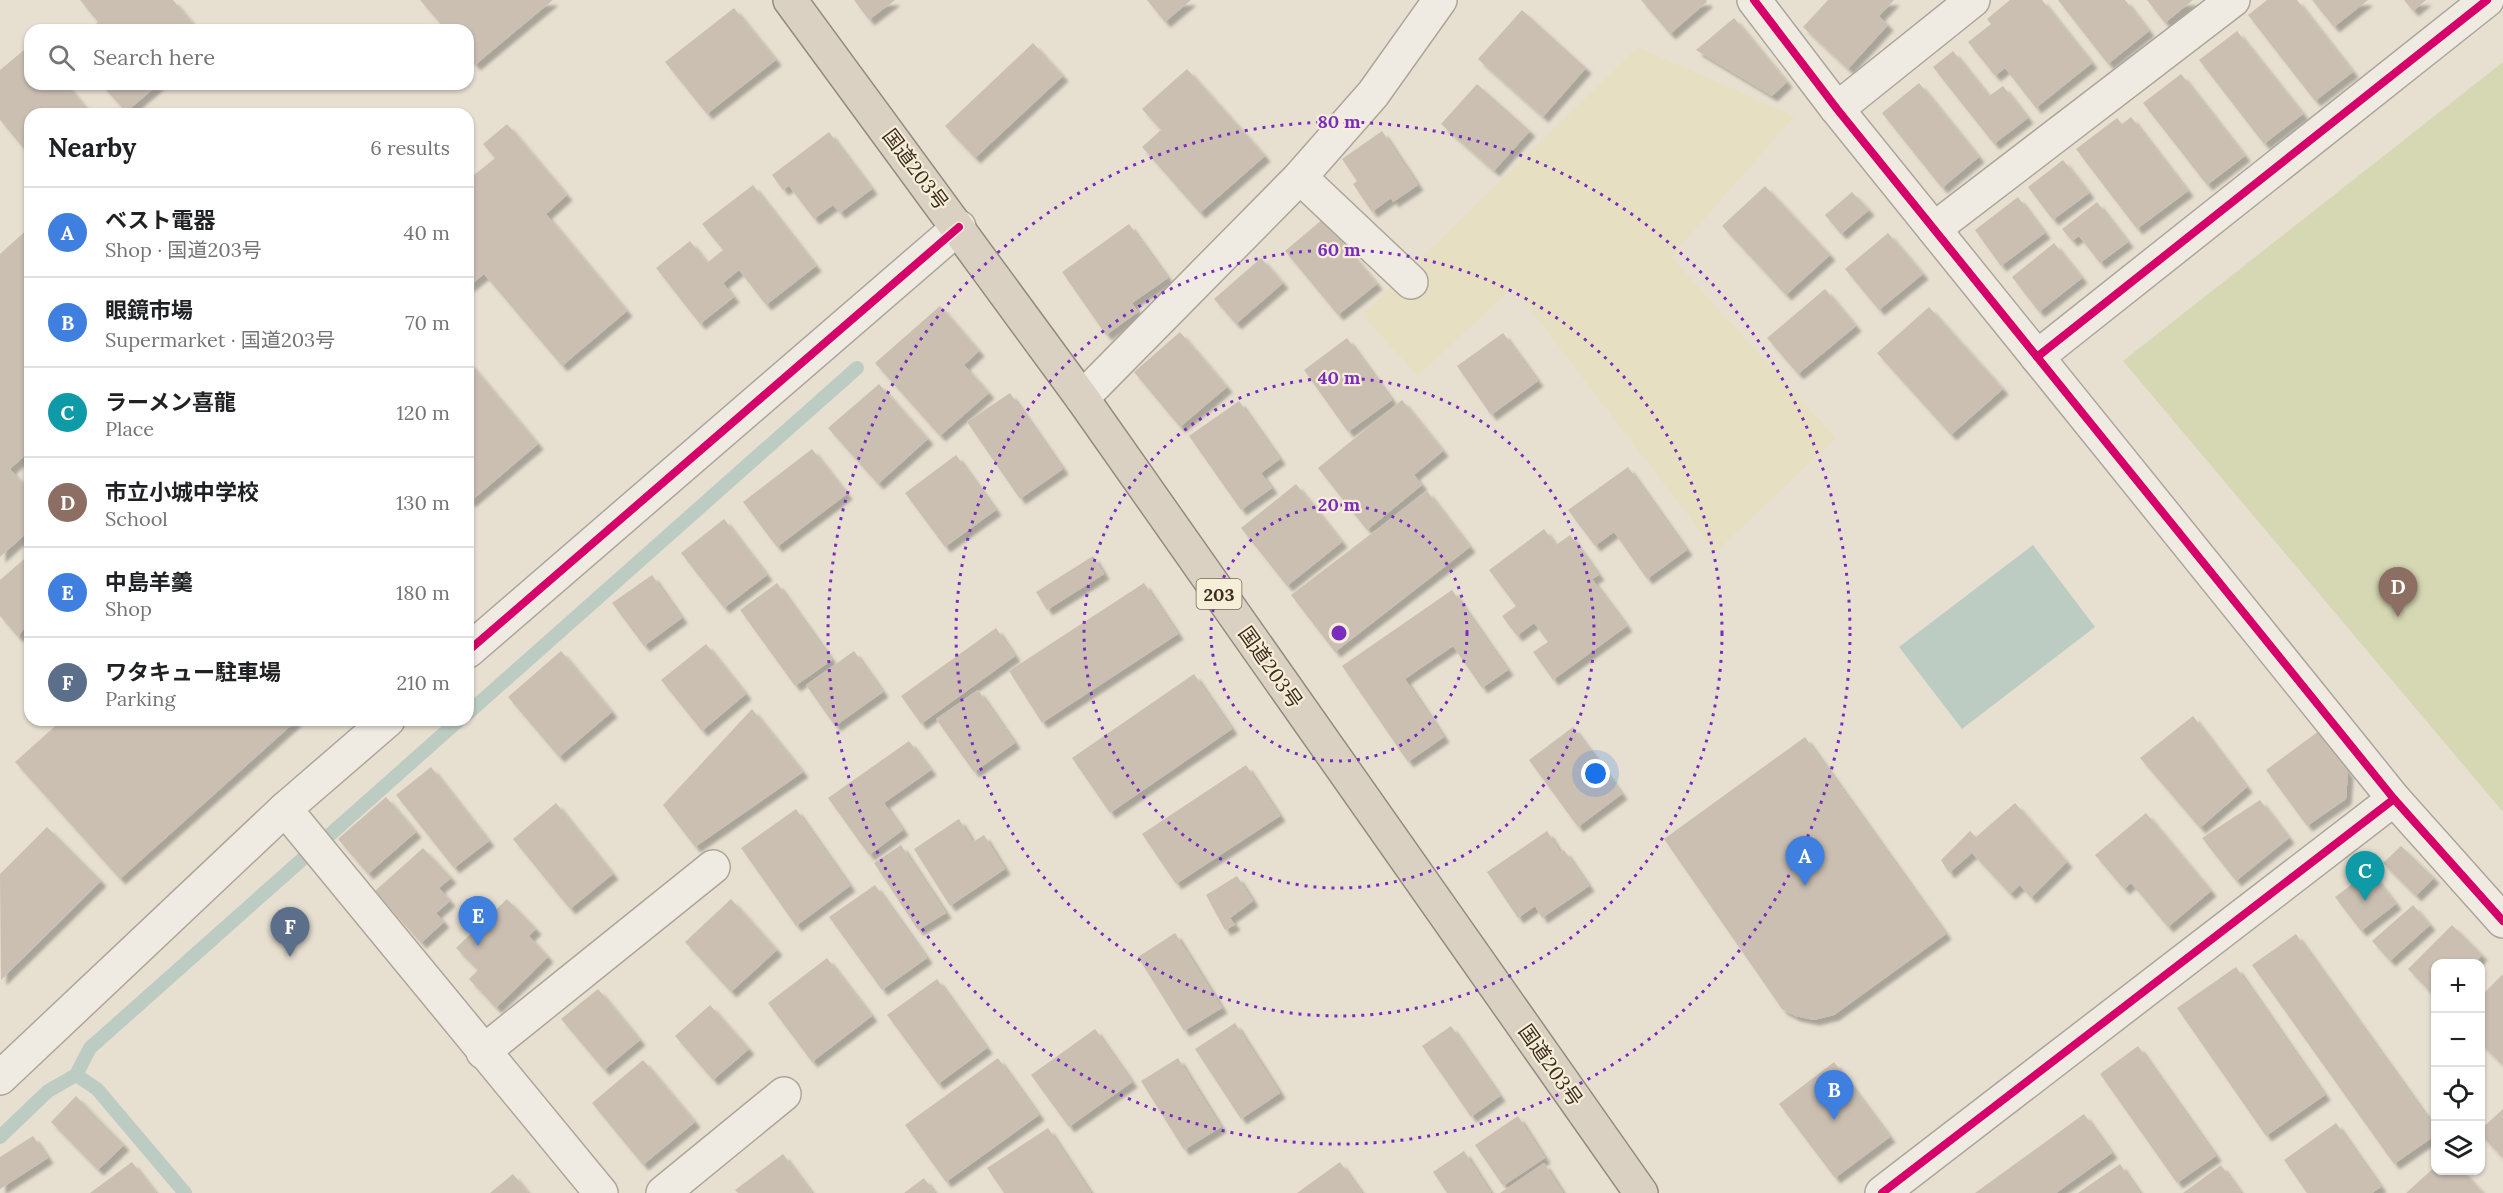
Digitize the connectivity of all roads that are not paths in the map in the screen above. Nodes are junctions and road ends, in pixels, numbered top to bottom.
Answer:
1 (790, 0) edge
2 (1440, 0) edge
3 (1973, 0) edge
4 (2233, 0) edge
5 (2487, 0) edge
6 (1767, 5) edge
7 (1837, 109) junction
8 (1300, 177) junction
9 (959, 227) junction
10 (1934, 229) junction
11 (1411, 282) dead end
12 (2037, 357) junction
13 (1082, 398) junction
14 (474, 646) edge
15 (381, 726) edge
16 (2394, 800) junction
17 (285, 809) junction
18 (713, 867) dead end
19 (2503, 921) edge
20 (483, 1052) junction
21 (0, 1078) edge
22 (784, 1094) dead end
23 (601, 1193) edge
24 (663, 1193) edge
25 (1641, 1193) edge
26 (1882, 1193) edge

1 - 9 highway, 国道203号 / 203
2 - 8 street
3 - 7 street
4 - 10 street
5 - 12 street
6 - 7 street
7 - 10 street
8 - 11 street
8 - 13 street
9 - 13 highway, 国道203号 / 203
9 - 14 street
10 - 12 street
12 - 16 street
13 - 25 highway, 国道203号 / 203
15 - 17 street
16 - 19 street
16 - 26 street
17 - 20 street
17 - 21 street
18 - 20 street
20 - 23 street
22 - 24 street

